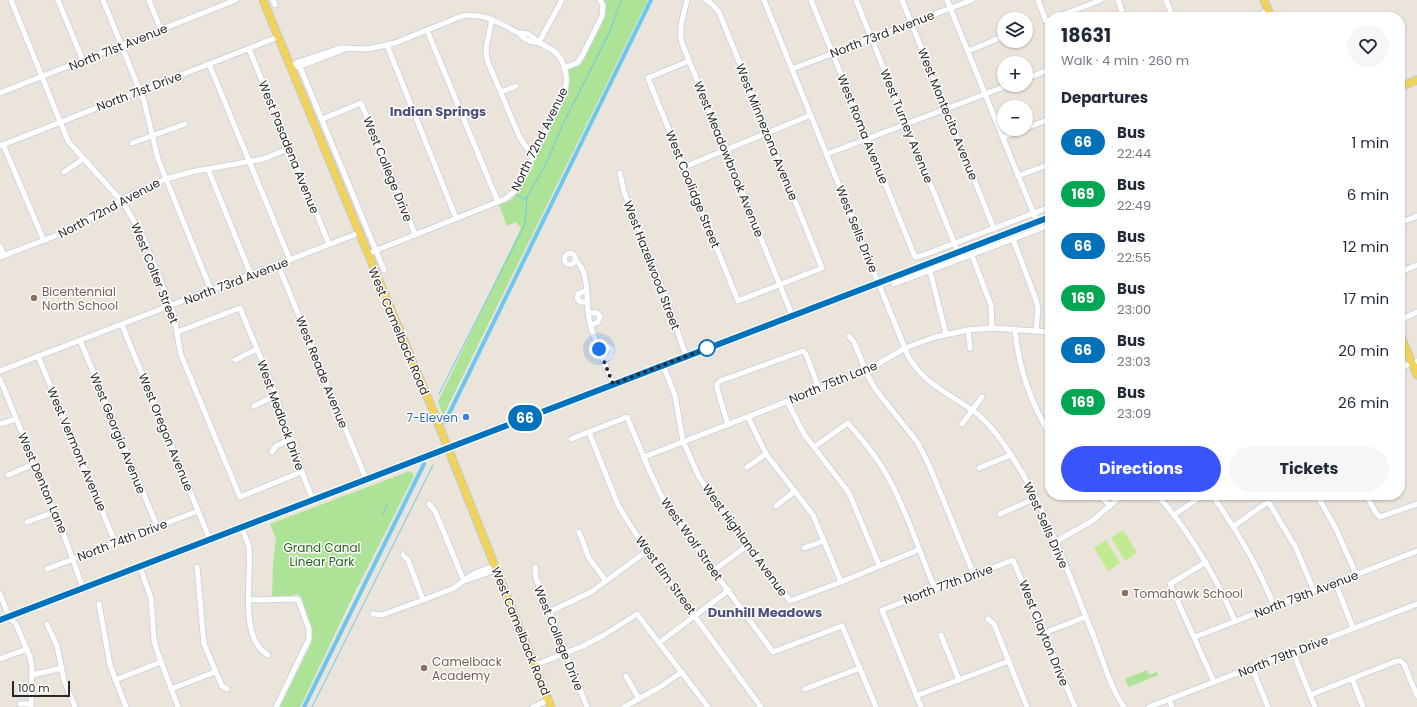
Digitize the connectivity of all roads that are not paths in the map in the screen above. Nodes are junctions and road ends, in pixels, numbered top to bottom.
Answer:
1 (11, 0) edge
2 (58, 0) edge
3 (103, 0) edge
4 (149, 0) edge
5 (263, 0) edge
6 (562, 0) edge
7 (600, 0) edge
8 (687, 0) edge
9 (706, 0) edge
10 (764, 0) edge
11 (811, 0) edge
12 (856, 0) edge
13 (902, 0) edge
14 (948, 0) edge
15 (972, 0) edge
16 (1038, 0) edge
17 (1101, 0) edge
18 (1118, 0) edge
19 (1166, 0) edge
20 (1264, 0) edge
21 (232, 1) edge
22 (951, 8) junction
23 (1070, 12) edge
24 (1122, 12) edge
25 (1171, 12) edge
26 (1269, 12) edge
27 (1045, 18) edge
28 (492, 19) junction
29 (911, 23) junction
30 (161, 30) junction
31 (427, 30) junction
32 (278, 37) junction
33 (872, 38) junction
34 (997, 39) edge
35 (539, 42) junction
36 (387, 45) junction
37 (122, 46) junction
38 (249, 49) junction
39 (968, 51) junction
40 (832, 53) junction
41 (83, 61) junction
42 (690, 61) junction
43 (209, 64) junction
44 (299, 64) junction
45 (291, 67) junction
46 (564, 68) junction
47 (792, 69) junction
48 (1045, 71) edge
49 (1033, 75) edge
50 (43, 76) junction
51 (1417, 80) edge
52 (1405, 85) edge
53 (516, 86) dead end
54 (997, 90) edge
55 (140, 91) junction
56 (501, 92) junction
57 (0, 94) edge
58 (985, 94) junction
59 (946, 109) junction
60 (811, 115) junction
61 (322, 119) junction
62 (1045, 121) edge
63 (60, 122) junction
64 (185, 124) dead end
65 (906, 124) junction
66 (1033, 126) edge
67 (768, 133) junction
68 (152, 136) junction
69 (1003, 137) joint
70 (867, 139) junction
71 (132, 143) dead end
72 (2, 145) edge
73 (290, 148) junction
74 (726, 150) junction
75 (535, 152) junction
76 (827, 154) junction
77 (83, 159) junction
78 (250, 162) junction
79 (1045, 166) edge
80 (684, 167) junction
81 (208, 169) junction
82 (64, 172) dead end
83 (620, 173) dead end
84 (1018, 176) junction
85 (166, 179) junction
86 (121, 201) junction
87 (498, 202) junction
88 (1045, 209) edge
89 (1033, 214) junction
90 (1417, 216) edge
91 (456, 218) junction
92 (1045, 219) edge
93 (1405, 221) edge
94 (1036, 222) junction
95 (1045, 227) edge
96 (994, 228) junction
97 (359, 233) junction
98 (415, 234) junction
99 (1013, 239) junction
100 (44, 241) junction
101 (954, 243) junction
102 (329, 244) junction
103 (0, 246) edge
104 (376, 250) junction
105 (970, 251) junction
106 (958, 252) junction
107 (367, 254) junction
108 (2, 257) edge
109 (290, 260) junction
110 (575, 260) dead end
111 (278, 265) junction
112 (1417, 265) edge
113 (384, 270) dead end
114 (1405, 270) edge
115 (930, 271) junction
116 (251, 275) junction
117 (879, 282) junction
118 (780, 284) junction
119 (894, 284) dead end
120 (211, 290) junction
121 (587, 290) junction
122 (588, 302) junction
123 (170, 306) junction
124 (1417, 312) edge
125 (588, 313) junction
126 (792, 315) junction
127 (1405, 318) edge
128 (122, 325) junction
129 (591, 325) junction
130 (992, 328) junction
131 (1015, 329) junction
132 (968, 330) junction
133 (1036, 331) junction
134 (177, 332) junction
135 (1045, 332) edge
136 (946, 334) junction
137 (849, 336) dead end
138 (80, 340) junction
139 (1405, 343) edge
140 (905, 348) junction
141 (970, 348) dead end
142 (258, 349) junction
143 (599, 349) junction
144 (38, 356) junction
145 (686, 356) junction
146 (234, 360) dead end
147 (604, 360) junction
148 (1415, 362) edge
149 (663, 365) junction
150 (1405, 366) edge
151 (0, 371) edge
152 (866, 371) junction
153 (1417, 375) edge
154 (0, 379) edge
155 (613, 384) junction
156 (819, 389) junction
157 (276, 395) junction
158 (982, 397) dead end
159 (787, 401) junction
160 (254, 406) dead end
161 (973, 410) junction
162 (748, 417) junction
163 (16, 418) junction
164 (0, 424) edge
165 (962, 424) dead end
166 (728, 425) junction
167 (1045, 426) edge
168 (589, 432) junction
169 (571, 439) dead end
170 (288, 440) junction
171 (683, 441) junction
172 (814, 447) junction
173 (448, 448) junction
174 (272, 452) dead end
175 (766, 454) junction
176 (1011, 455) junction
177 (644, 457) junction
178 (34, 464) junction
179 (747, 467) dead end
180 (979, 468) dead end
181 (301, 472) junction
182 (8, 475) dead end
183 (366, 479) junction
184 (795, 491) junction
185 (1036, 498) junction
186 (313, 500) junction
187 (1104, 500) edge
188 (1117, 500) edge
189 (1162, 500) edge
190 (1195, 500) edge
191 (1216, 500) edge
192 (1320, 500) edge
193 (1369, 500) edge
194 (429, 504) dead end
195 (1417, 504) edge
196 (776, 506) dead end
197 (1110, 506) junction
198 (198, 510) junction
199 (54, 512) junction
200 (1000, 514) dead end
201 (1174, 515) junction
202 (28, 522) dead end
203 (157, 526) junction
204 (1234, 526) junction
205 (242, 527) junction
206 (579, 532) dead end
207 (210, 540) junction
208 (823, 541) junction
209 (116, 542) junction
210 (1055, 542) junction
211 (748, 545) junction
212 (804, 548) dead end
213 (918, 550) junction
214 (646, 551) junction
215 (1417, 552) edge
216 (403, 555) dead end
217 (72, 559) junction
218 (1013, 560) joint
219 (1206, 562) junction
220 (879, 565) junction
221 (140, 567) junction
222 (197, 567) dead end
223 (535, 567) dead end
224 (47, 568) dead end
225 (496, 568) junction
226 (714, 570) junction
227 (1356, 574) junction
228 (974, 575) junction
229 (464, 581) junction
230 (606, 581) junction
231 (840, 582) junction
232 (1335, 582) junction
233 (83, 588) junction
234 (934, 589) junction
235 (729, 590) junction
236 (1314, 591) junction
237 (0, 594) edge
238 (248, 600) junction
239 (423, 600) junction
240 (99, 604) dead end
241 (1417, 604) edge
242 (1274, 606) junction
243 (549, 612) junction
244 (373, 614) dead end
245 (696, 616) junction
246 (10, 617) junction
247 (1086, 617) junction
248 (988, 619) dead end
249 (0, 620) edge
250 (1235, 621) junction
251 (47, 624) dead end
252 (1353, 628) junction
253 (1044, 633) junction
254 (941, 635) dead end
255 (1195, 637) junction
256 (660, 642) junction
257 (26, 649) junction
258 (1293, 652) junction
259 (566, 653) junction
260 (268, 655) dead end
261 (0, 659) edge
262 (1009, 661) junction
263 (161, 662) junction
264 (535, 665) junction
265 (62, 668) junction
266 (860, 668) junction
267 (1252, 668) junction
268 (215, 672) junction
269 (682, 672) junction
270 (32, 675) junction
271 (626, 676) dead end
272 (1352, 678) junction
273 (115, 680) junction
274 (960, 680) junction
275 (1214, 682) junction
276 (171, 689) junction
277 (227, 689) dead end
278 (805, 689) dead end
279 (1310, 695) junction
280 (916, 696) junction
281 (1417, 696) edge
282 (639, 699) junction
283 (1169, 700) junction
284 (550, 703) edge
285 (20, 704) dead end
286 (31, 706) edge
287 (75, 707) edge
288 (126, 707) edge
289 (178, 707) edge
290 (276, 707) edge
291 (533, 707) edge
292 (587, 707) edge
293 (624, 707) edge
294 (708, 707) edge
295 (762, 707) edge
296 (876, 707) edge
297 (921, 707) edge
298 (1028, 707) edge
299 (1075, 707) edge
300 (1124, 707) edge
301 (1149, 707) edge
302 (1172, 707) edge
303 (1268, 707) edge
304 (1315, 707) edge
305 (1363, 707) edge

1 - 50 street, West Colter Street
2 - 41 street
3 - 37 street
4 - 30 street
5 - 32 main road, West Camelback Road
6 - 35 street
7 - 46 street
8 - 42 street, West Meadowbrook Avenue
9 - 67 street, West Minnezona Avenue
10 - 47 street, West Sells Drive
11 - 40 street, West Roma Avenue
12 - 33 street, West Turney Avenue
13 - 29 street, West Montecito Avenue
14 - 22 street
15 - 22 street, North 73rd Avenue
16 - 27 street
17 - 23 street
18 - 24 street
19 - 25 street
20 - 26 main road
21 - 30 street, North 71st Avenue
22 - 29 street, North 73rd Avenue
22 - 39 street
28 - 31 street
28 - 35 street
28 - 56 street
29 - 33 street, North 73rd Avenue
29 - 59 street, West Montecito Avenue
30 - 37 street, North 71st Avenue
31 - 36 street
31 - 87 street
32 - 38 street, North 71st Drive
32 - 45 main road, West Camelback Road
33 - 40 street, North 73rd Avenue
33 - 65 street, West Turney Avenue
34 - 39 street
35 - 46 street
36 - 44 street
36 - 91 street
37 - 41 street, North 71st Avenue
37 - 55 street
38 - 43 street, North 71st Drive
38 - 73 street, West Pasadena Avenue
39 - 58 street
40 - 47 street, North 73rd Avenue
40 - 70 street, West Roma Avenue
41 - 50 street, North 71st Avenue
42 - 74 street, West Meadowbrook Avenue
42 - 80 street, West Coolidge Street
43 - 55 street, North 71st Drive
43 - 78 street
44 - 45 street
44 - 61 street, West Camelback Road
45 - 97 main road, West Camelback Road
46 - 75 street, North 72nd Avenue
47 - 60 street, West Sells Drive
48 - 49 street
50 - 57 street, North 71st Avenue
50 - 63 street, West Colter Street
51 - 52 main road
53 - 56 street
54 - 58 street
55 - 63 street, North 71st Drive
55 - 68 street
56 - 75 street
58 - 59 street
58 - 69 street
59 - 65 street
59 - 96 street, West Montecito Avenue
60 - 67 street
60 - 76 street, West Sells Drive
61 - 98 street, West College Drive
61 - 104 street, West Camelback Road
62 - 66 street
63 - 72 street, North 71st Drive
63 - 77 street, West Colter Street
64 - 68 street
65 - 70 street
65 - 101 street, West Turney Avenue
67 - 74 street
67 - 118 street, West Minnezona Avenue
68 - 71 street
68 - 85 street
69 - 84 street
70 - 76 street
70 - 101 street, West Roma Avenue
72 - 100 street
73 - 78 street, North 72nd Avenue
73 - 102 street, West Pasadena Avenue
74 - 80 street
74 - 118 street, West Meadowbrook Avenue
75 - 87 street, North 72nd Avenue
76 - 117 street, West Sells Drive
77 - 82 street
77 - 86 street, West Colter Street
78 - 81 street, North 72nd Avenue
78 - 109 street
79 - 84 street
80 - 118 street, West Coolidge Street
81 - 85 street, North 72nd Avenue
81 - 116 street
83 - 145 street, West Hazelwood Street
84 - 89 street
85 - 86 street, North 72nd Avenue
85 - 120 street
86 - 100 street, North 72nd Avenue
86 - 123 street, West Colter Street
87 - 91 street
88 - 89 street
89 - 94 street
89 - 96 street
90 - 93 street
91 - 98 street
92 - 94 main road
94 - 105 main road
95 - 99 street
96 - 101 street
97 - 102 street, North 73rd Avenue
97 - 107 main road, West Camelback Road
98 - 104 street
99 - 105 street
99 - 133 street
100 - 108 street, North 72nd Avenue
101 - 106 street, West Turney Avenue
102 - 109 street, North 73rd Avenue
103 - 108 street
104 - 107 street
104 - 113 street, West Camelback Road
105 - 106 main road
105 - 115 street
105 - 130 street
106 - 117 main road
107 - 173 main road, West Camelback Road
109 - 111 street, North 73rd Avenue
110 - 121 street
111 - 116 street, North 73rd Avenue
111 - 183 street, West Reade Avenue
112 - 114 street
115 - 119 street
115 - 136 street
116 - 120 street, North 73rd Avenue
117 - 126 main road
117 - 140 street, West Sells Drive
118 - 126 street, West Meadowbrook Avenue
120 - 123 street, North 73rd Avenue
121 - 122 street
121 - 122 street
122 - 125 street
123 - 128 street, North 73rd Avenue
123 - 134 street, West Colter Street
124 - 127 street
125 - 129 street
125 - 129 street
126 - 145 main road
128 - 138 street, North 73rd Avenue
128 - 198 street, West Oregon Avenue
129 - 143 street
130 - 131 street, North 75th Lane
130 - 132 street, North 75th Lane
131 - 133 street, North 75th Lane
131 - 167 street
132 - 136 street, North 75th Lane
132 - 141 street
133 - 135 street, North 75th Lane
134 - 142 street, West Medlock Drive
134 - 181 street, West Colter Street
136 - 140 street, North 75th Lane
137 - 152 street
138 - 144 street, North 73rd Avenue
138 - 203 street, West Georgia Avenue
139 - 148 main road
140 - 152 street, North 75th Lane
140 - 161 street, West Sells Drive
142 - 146 street
142 - 157 street, West Medlock Drive
143 - 147 street
143 - 147 street
144 - 151 street, North 73rd Avenue
144 - 209 street, West Vermont Avenue
145 - 149 main road
147 - 155 street
148 - 150 street
148 - 153 main road
149 - 155 main road
149 - 171 street, West Highland Avenue
152 - 156 street, North 75th Lane
152 - 228 street
154 - 163 street, West Denton Lane
155 - 173 main road
156 - 159 street, North 75th Lane
156 - 166 street
157 - 160 street
157 - 170 street, West Medlock Drive
158 - 161 street
159 - 162 street, North 75th Lane
159 - 172 street
161 - 165 street
161 - 176 street, West Sells Drive
162 - 166 street, North 75th Lane
162 - 175 street
163 - 164 street
163 - 178 street, West Denton Lane
166 - 171 street, North 75th Lane
168 - 169 street
168 - 177 street, West Wolf Street
168 - 214 street, West Elm Street
170 - 174 street
170 - 181 street, West Medlock Drive
171 - 177 street, North 75th Lane
171 - 211 street, West Highland Avenue
172 - 213 street
172 - 220 street
173 - 183 main road
173 - 225 main road, West Camelback Road
175 - 179 street
175 - 184 street
176 - 180 street
176 - 185 street, West Sells Drive
177 - 226 street, West Wolf Street
178 - 182 street
178 - 199 street, West Denton Lane
181 - 186 street, West Medlock Drive
183 - 186 main road
184 - 196 street
184 - 208 street
185 - 200 street
185 - 210 street, West Sells Drive
186 - 205 main road
187 - 197 street
188 - 197 street
189 - 201 street
190 - 201 street
191 - 204 street
192 - 227 street
193 - 195 street
194 - 229 street
197 - 210 street
198 - 203 street, North 74th Drive
198 - 207 street, West Oregon Avenue
199 - 202 street
199 - 217 street, West Denton Lane
201 - 219 street
203 - 209 street, North 74th Drive
204 - 236 street
204 - 242 street
205 - 207 main road
205 - 238 street
206 - 230 street
207 - 221 main road
208 - 212 street
208 - 231 street
209 - 217 street, North 74th Drive
210 - 247 street, West Sells Drive
211 - 226 street
211 - 231 street, West Highland Avenue
213 - 220 street
213 - 234 street
214 - 230 street
214 - 245 street, West Elm Street
215 - 227 street, North 79th Avenue
216 - 239 street
217 - 224 street, North 74th Drive
217 - 233 street, West Denton Lane
218 - 228 street, North 77th Drive
218 - 253 street, West Clayton Drive
219 - 250 street
219 - 255 street
220 - 231 street
221 - 233 main road
221 - 263 street
222 - 268 street
223 - 243 street, West College Drive
225 - 229 street
225 - 264 main road, West Camelback Road
226 - 235 street, West Wolf Street
227 - 232 street, North 79th Avenue
228 - 234 street, North 77th Drive
229 - 239 street
230 - 243 street
232 - 236 street, North 79th Avenue
232 - 252 street
233 - 246 main road
234 - 280 street, North 77th Drive
235 - 245 street
235 - 266 street, West Wolf Street
236 - 242 street, North 79th Avenue
237 - 246 street
238 - 260 street
238 - 290 street
239 - 244 street
240 - 273 street
241 - 252 street, North 79th Drive
242 - 250 street, North 79th Avenue
243 - 259 street, West College Drive
245 - 256 street
245 - 295 street, West Elm Street
246 - 249 main road
246 - 257 street
247 - 253 street
247 - 300 street, West Sells Drive
248 - 262 street
250 - 255 street, North 79th Avenue
251 - 265 street
252 - 258 street, North 79th Drive
253 - 299 street, West Clayton Drive
254 - 274 street
255 - 275 street
256 - 259 street
256 - 269 street
257 - 261 street
257 - 270 street
258 - 267 street, North 79th Drive
258 - 279 street
259 - 264 street
259 - 292 street, West College Drive
262 - 274 street
262 - 298 street
263 - 273 street
263 - 276 street
264 - 284 main road, West Camelback Road
265 - 270 street
265 - 287 street
266 - 278 street
266 - 296 street
267 - 275 street, North 79th Drive
267 - 303 street
268 - 276 street
268 - 277 street
269 - 282 street
269 - 294 street
270 - 286 street
271 - 282 street
272 - 279 street
272 - 281 street
272 - 305 street
273 - 288 street
274 - 280 street
275 - 283 street, North 79th Drive
276 - 289 street
279 - 304 street
280 - 297 street
282 - 293 street
283 - 301 street, North 79th Drive
283 - 302 street
284 - 291 street
285 - 286 street

